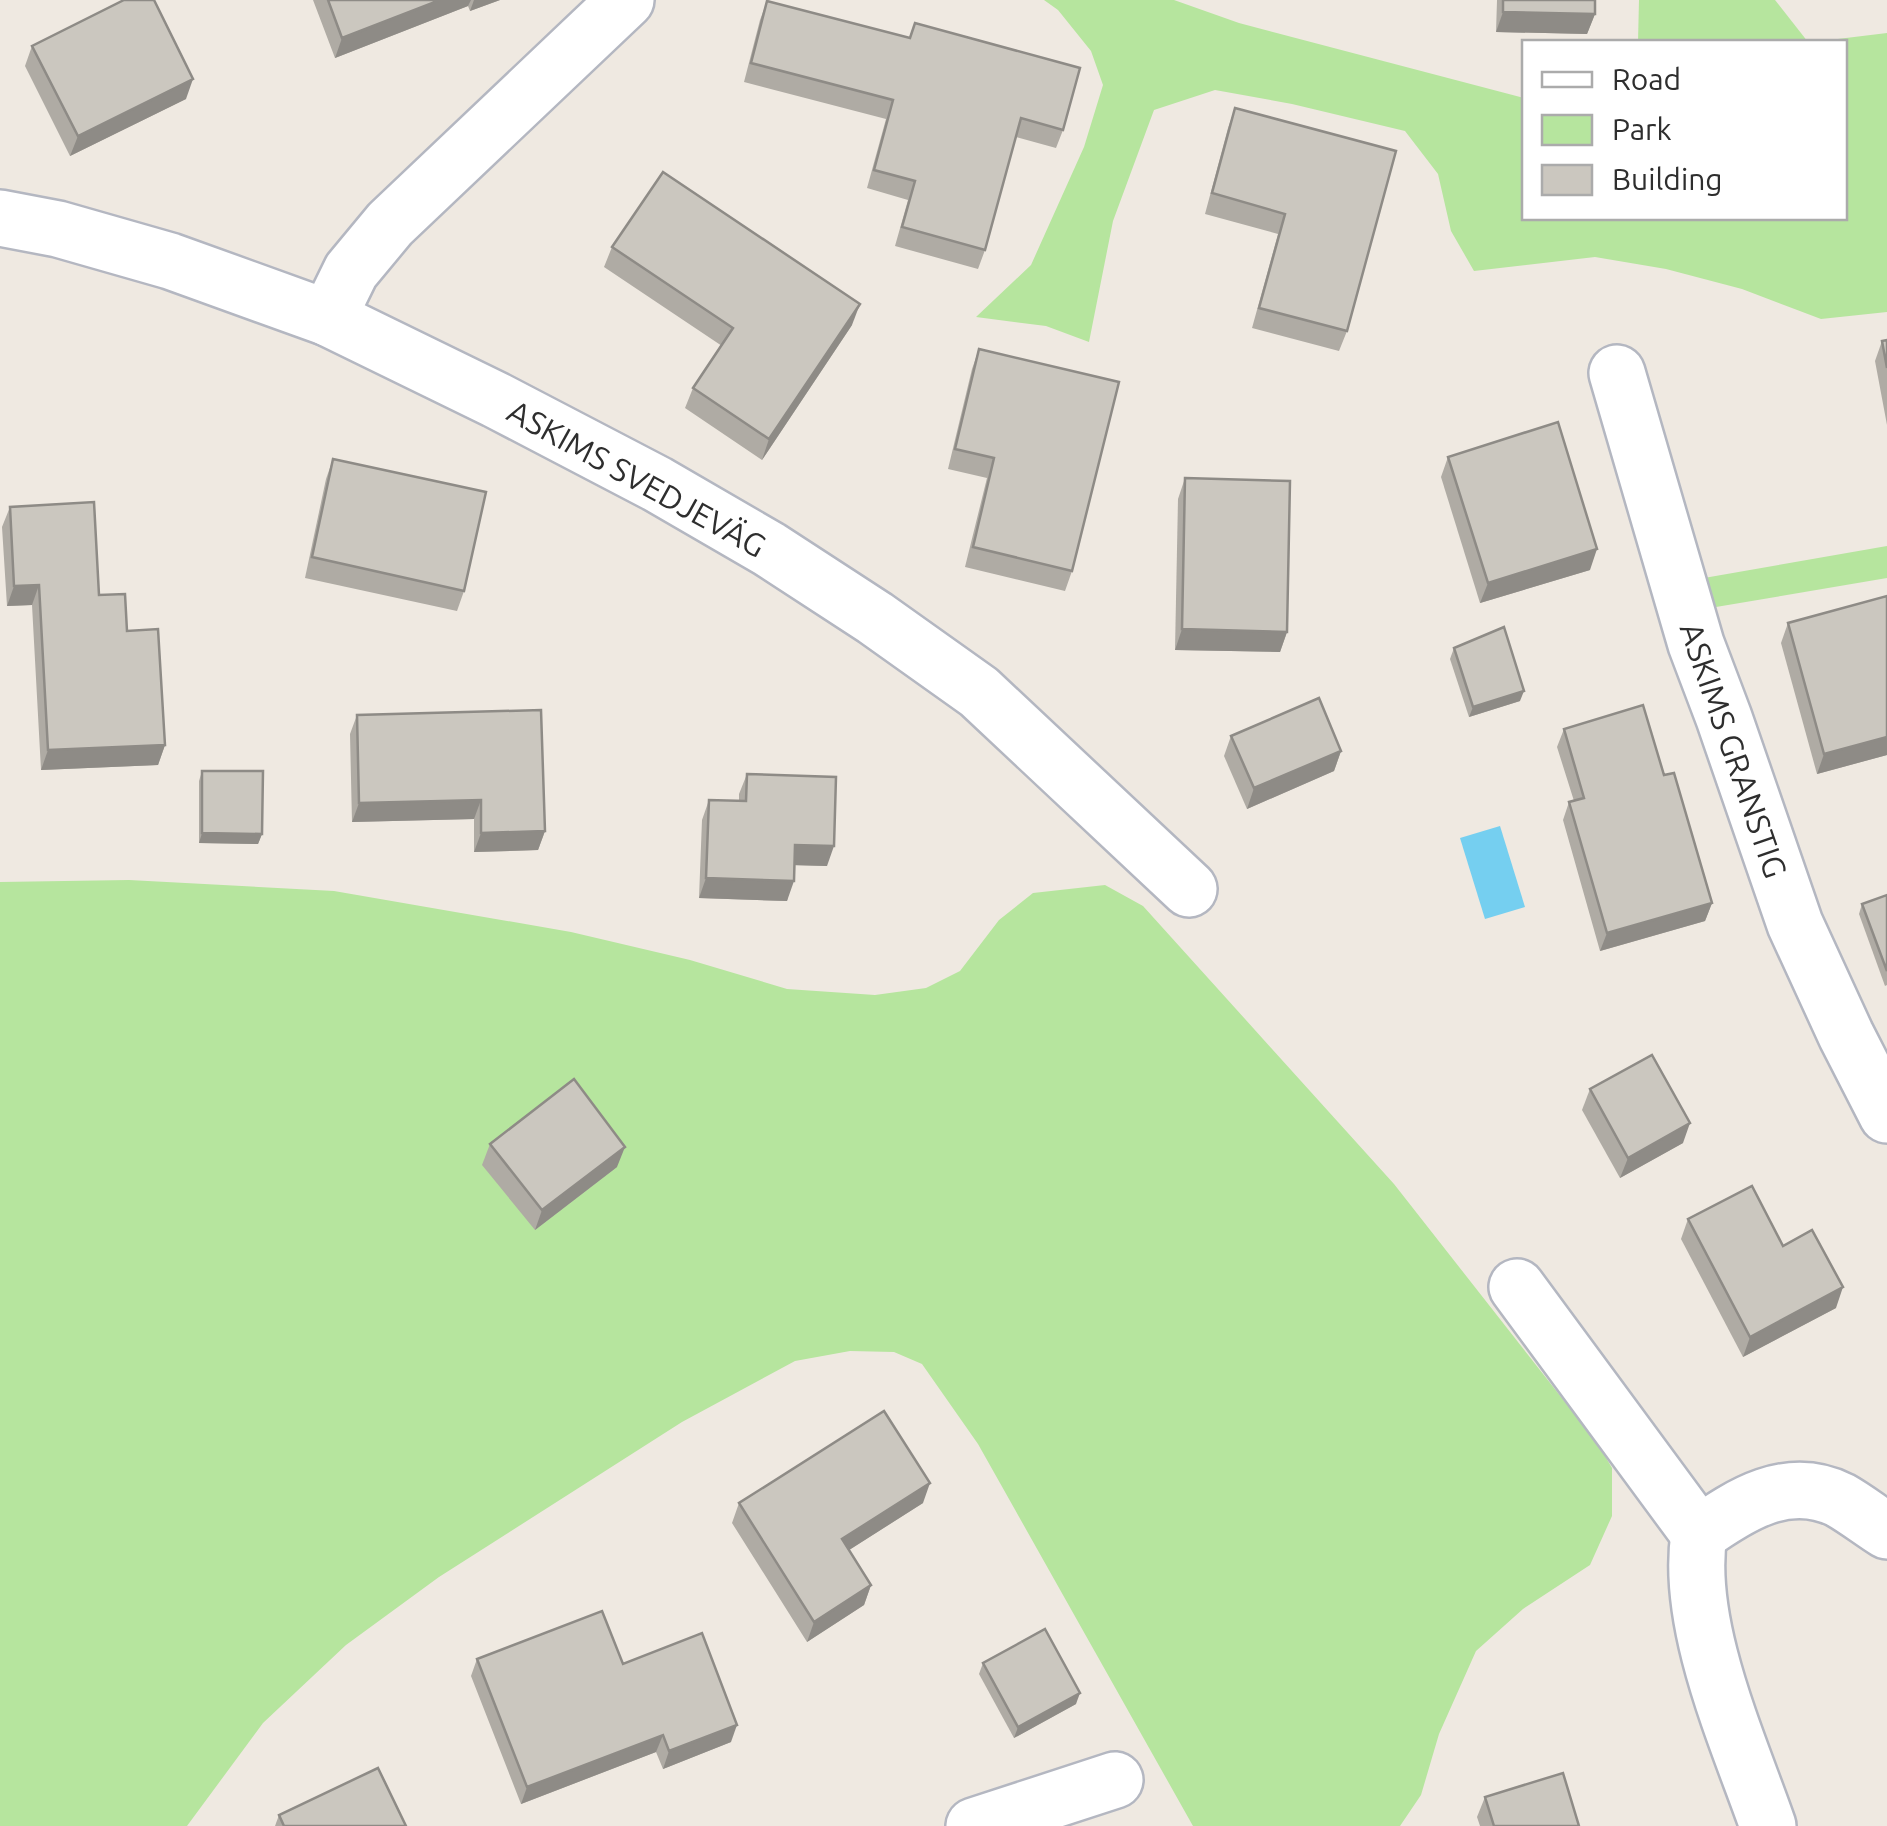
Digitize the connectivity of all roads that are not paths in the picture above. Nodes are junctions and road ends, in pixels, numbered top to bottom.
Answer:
1 (626, 0) edge
2 (0, 218) edge
3 (328, 318) junction
4 (1617, 373) dead end
5 (1190, 889) dead end
6 (1887, 1114) edge
7 (1517, 1287) dead end
8 (1887, 1531) edge
9 (1699, 1534) junction
10 (1115, 1780) dead end
11 (974, 1826) edge
12 (1768, 1826) edge

1 - 3 street
2 - 3 street, ASKIMS SVEDJEVÄG
3 - 5 street, ASKIMS SVEDJEVÄG
4 - 6 street, ASKIMS GRANSTIG
7 - 9 street
8 - 9 street
9 - 12 street
10 - 11 street

